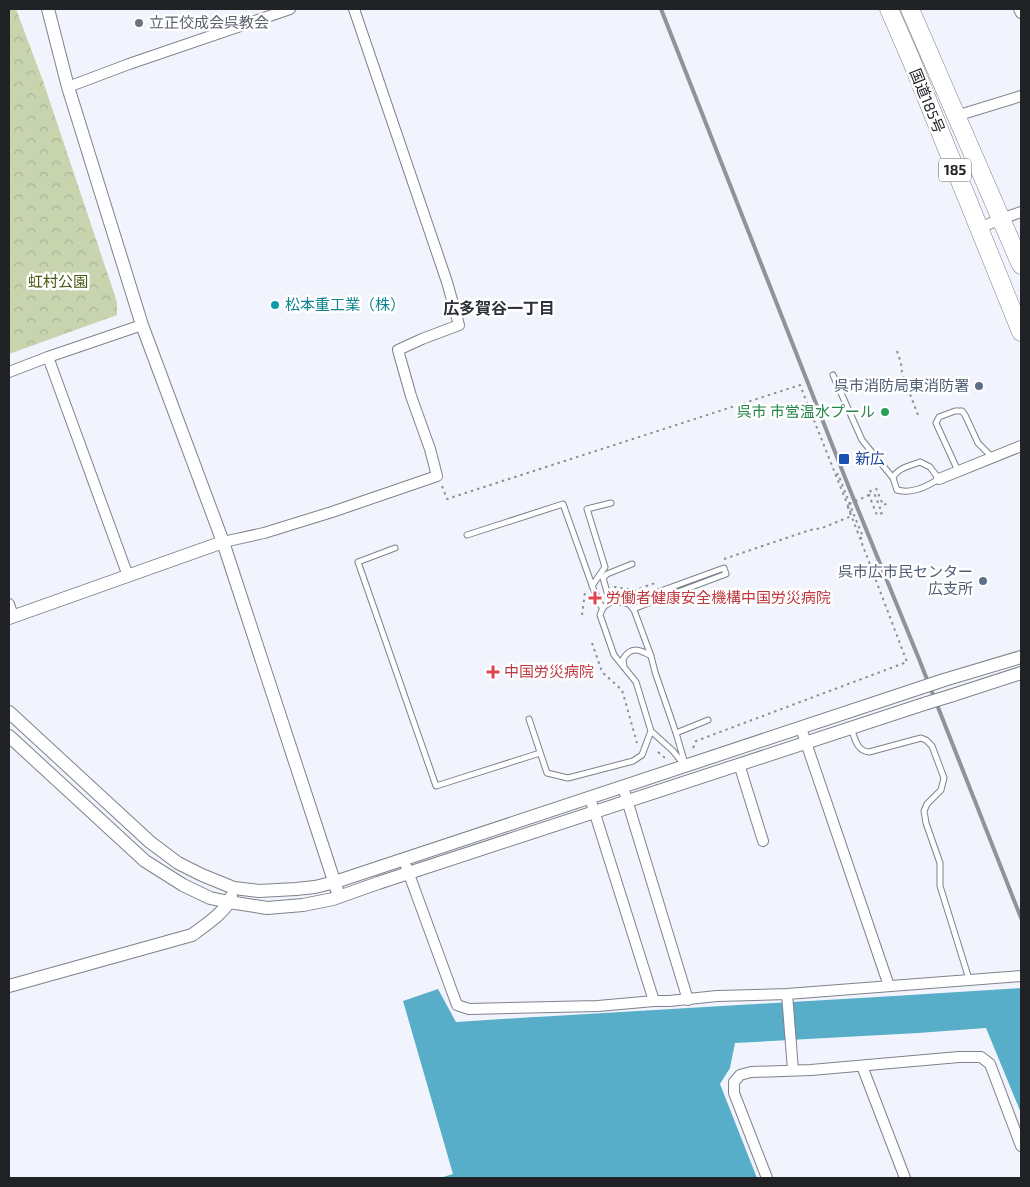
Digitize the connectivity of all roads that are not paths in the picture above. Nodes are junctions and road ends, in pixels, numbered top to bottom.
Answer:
1 (48, 9) edge
2 (290, 9) edge
3 (354, 9) edge
4 (889, 9) edge
5 (910, 9) edge
6 (1019, 9) edge
7 (1021, 13) edge
8 (68, 86) junction
9 (1021, 96) edge
10 (956, 116) junction
11 (1021, 212) edge
12 (1000, 219) junction
13 (979, 228) junction
14 (1021, 265) edge
15 (142, 325) junction
16 (1021, 332) edge
17 (48, 357) junction
18 (9, 372) edge
19 (833, 374) dead end
20 (1021, 446) edge
21 (992, 457) junction
22 (958, 471) junction
23 (893, 478) junction
24 (939, 479) junction
25 (611, 502) dead end
26 (467, 535) dead end
27 (223, 542) junction
28 (396, 548) dead end
29 (632, 564) dead end
30 (128, 576) junction
31 (593, 587) junction
32 (612, 602) junction
33 (622, 602) junction
34 (9, 604) edge
35 (602, 608) junction
36 (632, 608) junction
37 (11, 617) edge
38 (651, 656) junction
39 (1021, 657) edge
40 (624, 667) junction
41 (1021, 673) edge
42 (9, 712) edge
43 (529, 719) dead end
44 (708, 720) dead end
45 (801, 728) junction
46 (851, 728) junction
47 (651, 731) junction
48 (676, 734) junction
49 (9, 736) edge
50 (806, 743) junction
51 (540, 752) junction
52 (739, 764) junction
53 (686, 766) junction
54 (690, 780) junction
55 (623, 787) junction
56 (590, 798) junction
57 (628, 801) junction
58 (595, 812) junction
59 (763, 841) dead end
60 (404, 859) junction
61 (408, 874) junction
62 (335, 882) junction
63 (234, 888) junction
64 (340, 897) junction
65 (229, 902) junction
66 (1021, 976) edge
67 (969, 979) junction
68 (9, 986) edge
69 (889, 986) junction
70 (787, 994) junction
71 (688, 1000) junction
72 (654, 1001) junction
73 (862, 1066) junction
74 (793, 1070) junction
75 (1021, 1146) edge
76 (768, 1178) edge
77 (905, 1178) edge

1 - 8 street
2 - 8 street
3 - 27 street
4 - 13 highway, 国道185号 / 185
5 - 10 highway, 国道185号 / 185
6 - 7 street
8 - 15 street
9 - 10 street
10 - 12 highway, 国道185号 / 185
11 - 12 street
12 - 13 street
12 - 14 highway, 国道185号 / 185
13 - 16 highway, 国道185号 / 185
15 - 17 street
15 - 27 street
17 - 18 street
17 - 30 street
19 - 23 lane
20 - 21 street
21 - 22 street
21 - 22 lane
22 - 24 street
23 - 24 lane
23 - 24 lane
25 - 31 lane
26 - 31 lane
27 - 30 street
27 - 62 street
28 - 51 lane
29 - 32 lane
30 - 37 street
31 - 35 lane
32 - 33 lane
32 - 35 lane
33 - 36 lane
33 - 36 lane
34 - 37 street
35 - 40 lane
36 - 38 lane
38 - 40 lane
38 - 48 lane
39 - 45 street, bridge
40 - 47 lane
41 - 46 street, bridge
42 - 63 street
43 - 51 lane
44 - 48 lane
45 - 50 street
45 - 53 street
46 - 50 street
46 - 67 lane
47 - 51 lane
47 - 53 lane
48 - 53 lane
49 - 65 street
50 - 52 street
50 - 69 street
52 - 54 street
52 - 59 street
53 - 54 street
53 - 55 street
54 - 57 street
55 - 56 street
55 - 57 street
56 - 58 street
56 - 60 street
57 - 58 street
57 - 71 street
58 - 61 street
58 - 72 street
60 - 61 street
60 - 62 street
61 - 64 street
61 - 72 street
62 - 63 street
62 - 64 street
63 - 65 street
64 - 65 street
65 - 68 street
66 - 67 street
67 - 69 street
69 - 70 street
70 - 71 street
70 - 74 street
71 - 72 street
73 - 74 street
73 - 75 street
73 - 77 street
74 - 76 street

